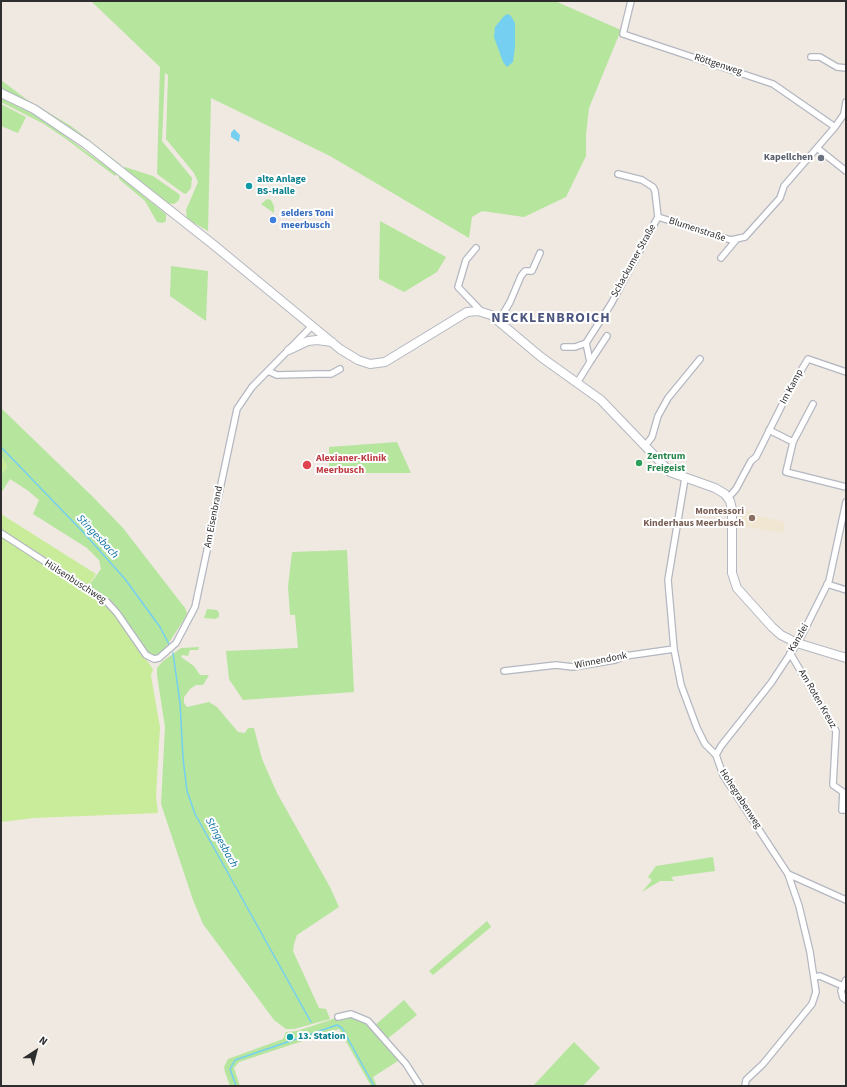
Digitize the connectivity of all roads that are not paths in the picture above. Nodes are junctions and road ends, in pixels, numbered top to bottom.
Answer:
1 (631, 1) edge
2 (811, 57) dead end
3 (846, 68) edge
4 (1, 93) edge
5 (846, 102) edge
6 (835, 127) junction
7 (818, 148) junction
8 (846, 171) edge
9 (618, 174) dead end
10 (658, 218) junction
11 (736, 240) junction
12 (476, 248) dead end
13 (540, 253) dead end
14 (721, 258) dead end
15 (481, 311) junction
16 (498, 321) junction
17 (312, 326) junction
18 (607, 336) dead end
19 (332, 342) junction
20 (586, 343) junction
21 (564, 347) dead end
22 (289, 350) junction
23 (700, 358) dead end
24 (590, 362) junction
25 (340, 369) dead end
26 (268, 371) junction
27 (846, 372) edge
28 (577, 383) junction
29 (813, 404) dead end
30 (769, 430) junction
31 (793, 442) junction
32 (644, 446) junction
33 (685, 478) junction
34 (846, 487) edge
35 (728, 498) junction
36 (846, 502) edge
37 (1, 533) edge
38 (827, 584) junction
39 (846, 590) edge
40 (797, 643) junction
41 (674, 649) junction
42 (790, 653) junction
43 (846, 658) edge
44 (154, 659) joint
45 (504, 671) dead end
46 (716, 755) junction
47 (846, 810) edge
48 (788, 874) junction
49 (846, 900) edge
50 (814, 977) junction
51 (845, 983) edge
52 (846, 1000) edge
53 (338, 1017) dead end
54 (420, 1086) edge
55 (744, 1086) edge

1 - 6 street, Röttgenweg
2 - 3 street
4 - 17 main road
5 - 6 street, Blumenstraße
6 - 7 street, Blumenstraße
7 - 8 street
7 - 11 street, Blumenstraße
9 - 10 street, Schackumer Straße
10 - 11 street, Blumenstraße
10 - 20 street, Schackumer Straße
11 - 14 street, Blumenstraße
12 - 15 street
13 - 16 street
15 - 16 main road
15 - 19 main road
16 - 28 main road
17 - 19 main road
17 - 22 street, Am Eisenbrand
18 - 24 street
19 - 22 main road
20 - 21 street
20 - 24 street
22 - 26 street, Am Eisenbrand
23 - 32 street
24 - 28 street
25 - 26 street
26 - 44 street, Am Eisenbrand
27 - 30 street, Im Kamp
28 - 32 main road
29 - 31 street
30 - 31 street
30 - 35 street, Im Kamp
31 - 34 street
32 - 33 main road
33 - 35 main road
33 - 41 street, Hohegrabenweg
35 - 40 main road
36 - 38 street, Kanzlei
37 - 44 street, Hülsenbuschweg
38 - 39 street
38 - 40 street, Kanzlei
40 - 42 street, Kanzlei
40 - 43 main road
41 - 45 street, Winnendonk
41 - 46 street, Hohegrabenweg
42 - 46 street, Kanzlei
42 - 47 street, Am Roten Kreuz
46 - 48 street, Hohegrabenweg
48 - 49 street
48 - 50 street, Hohegrabenweg
50 - 51 street
50 - 55 street, Hohegrabenweg
51 - 52 street
53 - 54 street

